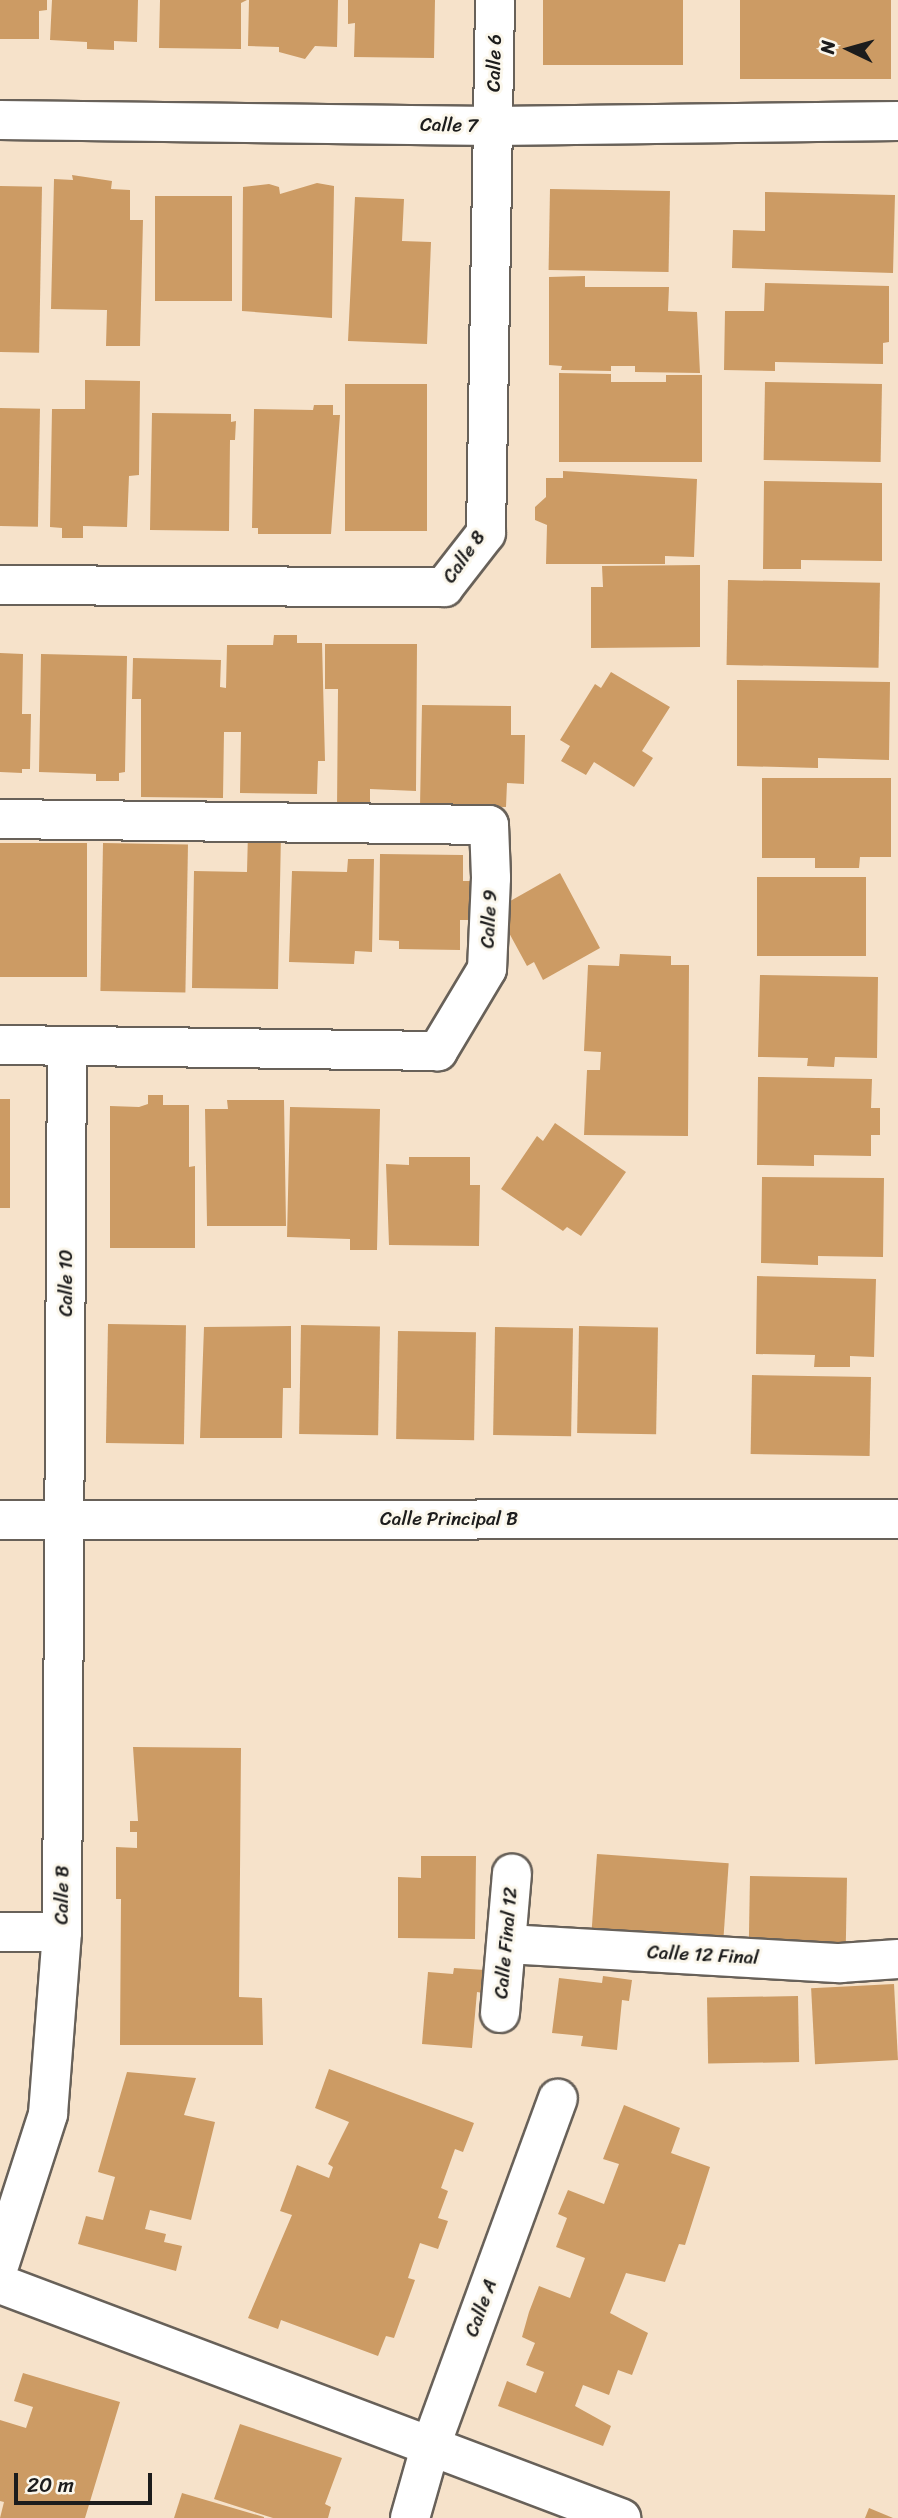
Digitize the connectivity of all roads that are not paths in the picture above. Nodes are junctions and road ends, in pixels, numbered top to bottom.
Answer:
1 (495, 0) edge
2 (0, 120) edge
3 (898, 121) edge
4 (494, 126) junction
5 (0, 585) edge
6 (0, 819) edge
7 (0, 1045) edge
8 (67, 1046) junction
9 (898, 1519) edge
10 (0, 1520) edge
11 (65, 1520) junction
12 (512, 1874) dead end
13 (0, 1932) edge
14 (62, 1932) junction
15 (507, 1944) junction
16 (898, 1959) edge
17 (500, 2013) dead end
18 (558, 2099) dead end
19 (0, 2263) edge
20 (0, 2284) edge
21 (430, 2448) junction
22 (410, 2518) edge
23 (621, 2518) edge

1 - 4 street, Calle 6
2 - 4 street, Calle 7
3 - 4 street, Calle 7
4 - 5 street, Calle 8
6 - 8 street, Calle 9
7 - 8 street, Calle 9
8 - 11 street, Calle 10
9 - 11 street, Calle Principal B
10 - 11 street, Calle Principal B
11 - 14 street, Calle B
12 - 15 street, Calle Final 12
13 - 14 street
14 - 19 street, Calle B
15 - 16 street, Calle 12 Final
15 - 17 street, Calle Final 12
18 - 21 street, Calle A
20 - 21 street
21 - 22 street, Calle A
21 - 23 street

